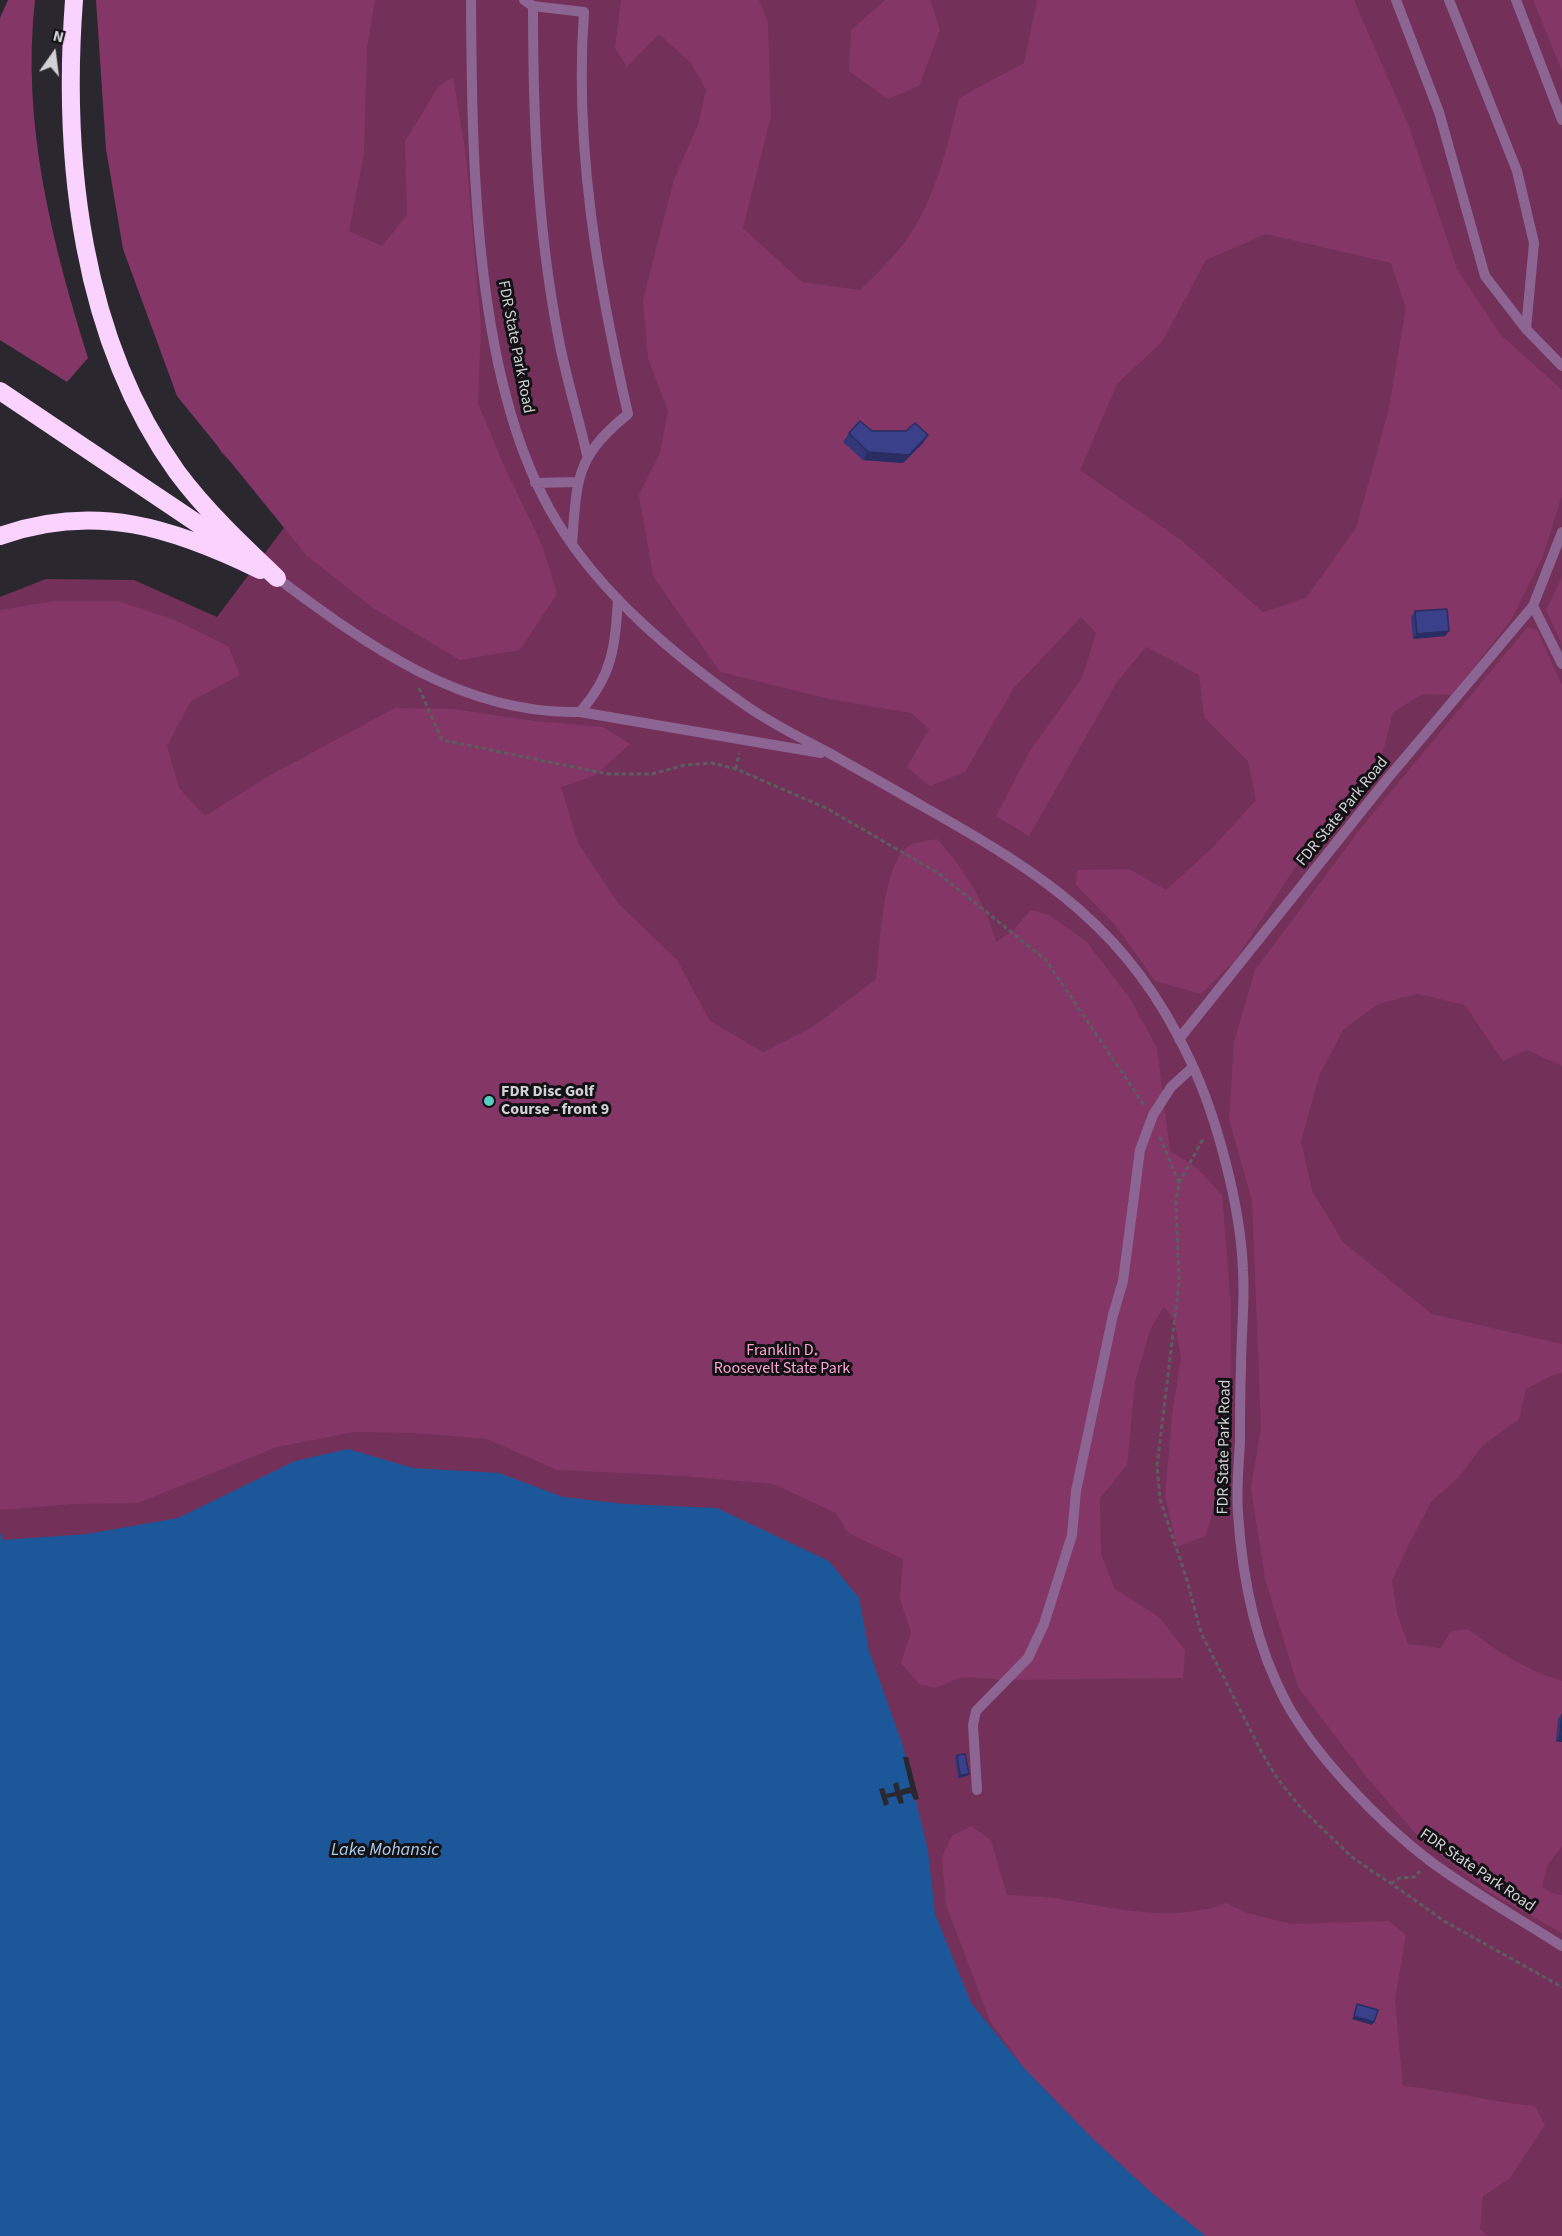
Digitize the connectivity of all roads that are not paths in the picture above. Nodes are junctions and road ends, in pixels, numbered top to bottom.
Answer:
1 (74, 0) edge
2 (472, 0) edge
3 (1396, 0) edge
4 (1449, 0) edge
5 (1516, 0) edge
6 (528, 3) edge
7 (1562, 120) edge
8 (1526, 329) junction
9 (1562, 366) edge
10 (0, 390) edge
11 (587, 455) junction
12 (577, 482) junction
13 (536, 483) junction
14 (1562, 532) edge
15 (0, 536) edge
16 (572, 544) junction
17 (276, 578) junction
18 (618, 598) junction
19 (1533, 606) junction
20 (1562, 664) edge
21 (580, 712) junction
22 (833, 755) junction
23 (1179, 1040) junction
24 (1193, 1066) junction
25 (977, 1790) dead end
26 (1562, 1946) edge

1 - 17 highway
2 - 13 lane, FDR State Park Road
3 - 8 lane
4 - 8 lane
5 - 7 lane
6 - 11 lane
6 - 11 lane
8 - 9 lane
10 - 17 highway
11 - 12 lane
12 - 13 lane
12 - 16 lane
13 - 16 lane, FDR State Park Road
14 - 19 lane, FDR State Park Road
15 - 17 highway
16 - 18 lane, FDR State Park Road
17 - 21 lane, FDR State Park Road
18 - 21 lane
18 - 22 lane, FDR State Park Road
19 - 20 lane
19 - 23 lane, FDR State Park Road
21 - 22 lane, FDR State Park Road
22 - 23 lane, FDR State Park Road
23 - 24 lane, FDR State Park Road
24 - 25 lane
24 - 26 lane, FDR State Park Road

